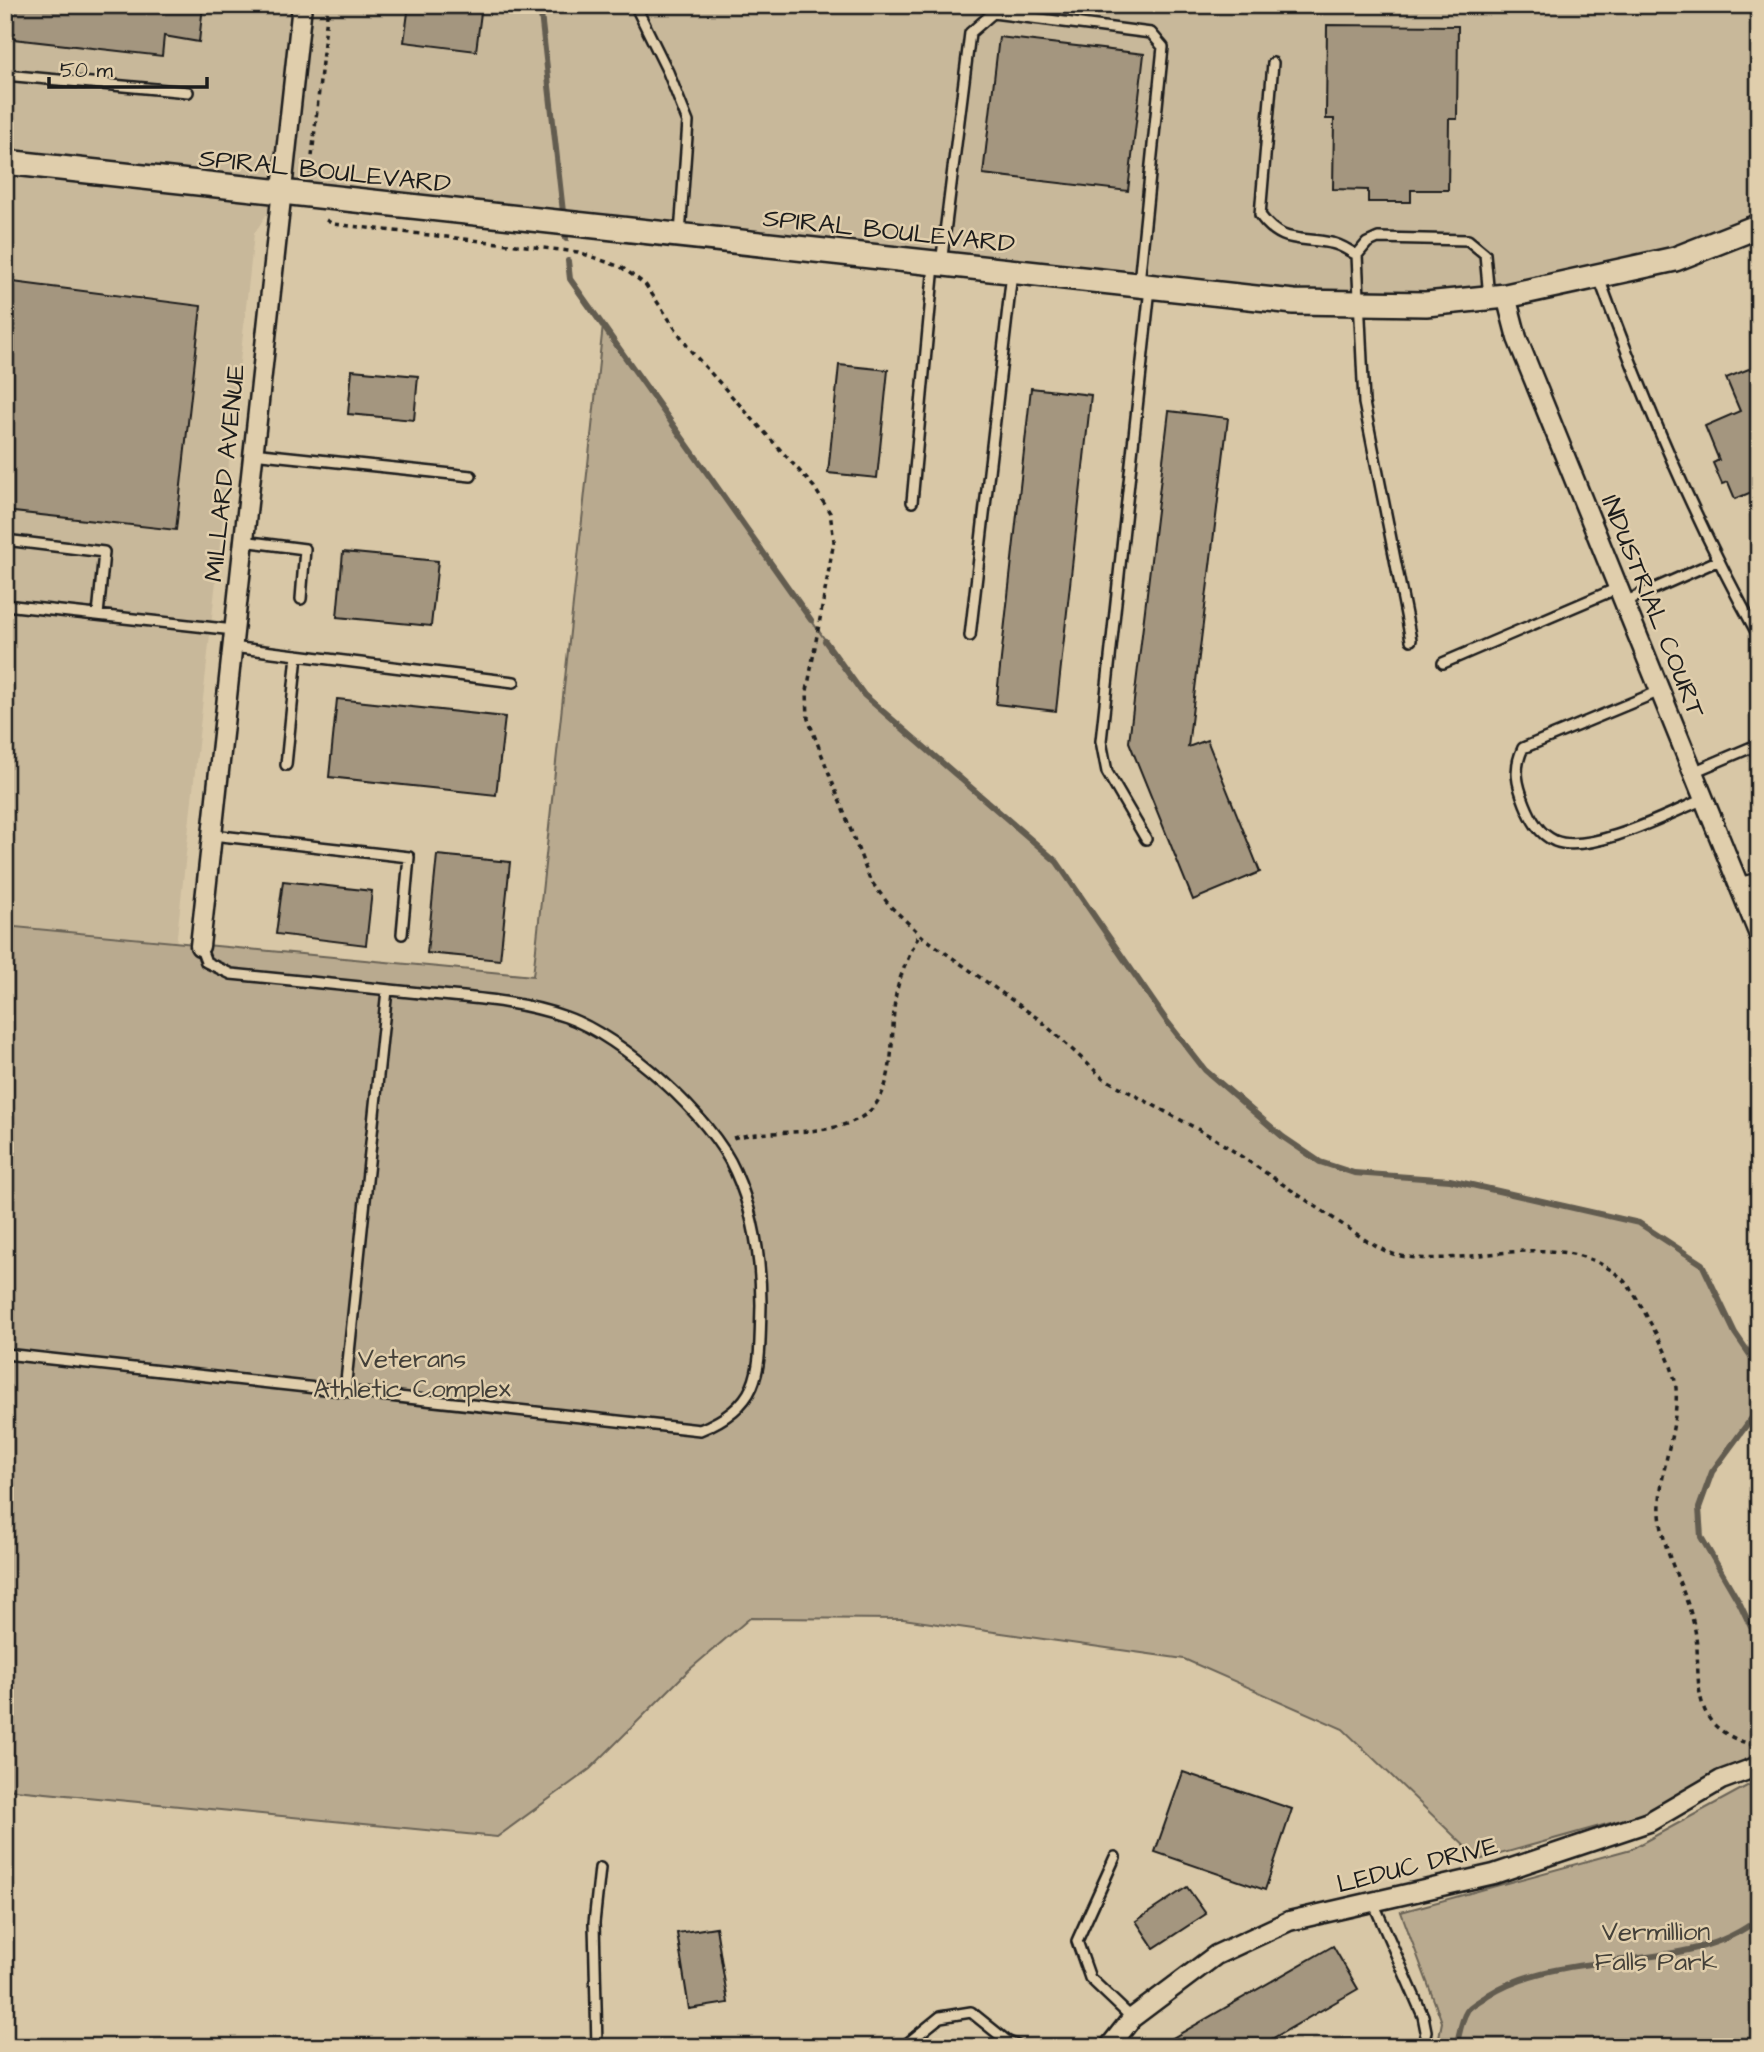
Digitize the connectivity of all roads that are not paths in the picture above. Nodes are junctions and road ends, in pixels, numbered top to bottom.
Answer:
1 (302, 5) edge
2 (635, 5) edge
3 (1273, 63) dead end
4 (5, 75) edge
5 (188, 92) dead end
6 (5, 162) edge
7 (280, 193) junction
8 (1759, 226) edge
9 (680, 236) junction
10 (1357, 255) junction
11 (937, 264) junction
12 (1012, 272) junction
13 (1598, 276) junction
14 (1144, 286) junction
15 (1498, 297) junction
16 (1360, 303) junction
17 (253, 453) junction
18 (471, 476) dead end
19 (912, 502) dead end
20 (5, 540) edge
21 (243, 541) junction
22 (1717, 561) junction
23 (1621, 595) junction
24 (301, 598) dead end
25 (5, 605) edge
26 (98, 615) junction
27 (970, 636) dead end
28 (1759, 637) edge
29 (233, 638) junction
30 (1411, 640) dead end
31 (297, 655) junction
32 (1443, 663) dead end
33 (514, 682) dead end
34 (1660, 691) junction
35 (1759, 744) edge
36 (286, 765) dead end
37 (1693, 772) junction
38 (1704, 799) junction
39 (212, 835) junction
40 (1146, 839) dead end
41 (1759, 878) edge
42 (1738, 883) junction
43 (402, 934) dead end
44 (1759, 935) edge
45 (200, 946) joint
46 (387, 990) junction
47 (5, 1354) edge
48 (345, 1391) junction
49 (1759, 1766) edge
50 (1115, 1857) dead end
51 (600, 1868) dead end
52 (1373, 1902) junction
53 (1132, 2018) junction
54 (1007, 2041) junction
55 (597, 2047) edge
56 (903, 2047) edge
57 (993, 2047) edge
58 (1020, 2047) edge
59 (1109, 2047) edge
60 (1423, 2047) edge

1 - 7 street, MILLARD AVENUE
2 - 9 lane
3 - 10 lane
4 - 5 lane
6 - 7 street, SPIRAL BOULEVARD
7 - 9 street, SPIRAL BOULEVARD
7 - 17 street, MILLARD AVENUE
8 - 13 street, SPIRAL BOULEVARD
9 - 11 street, SPIRAL BOULEVARD
10 - 15 lane
10 - 16 lane
11 - 12 street, SPIRAL BOULEVARD
11 - 14 lane
11 - 19 lane
12 - 14 street, SPIRAL BOULEVARD
12 - 27 lane
13 - 15 street, SPIRAL BOULEVARD
13 - 22 lane
14 - 16 street, SPIRAL BOULEVARD
14 - 40 lane
15 - 16 street, SPIRAL BOULEVARD
15 - 23 street, INDUSTRIAL COURT
16 - 30 lane
17 - 18 lane
17 - 21 street, MILLARD AVENUE
20 - 26 lane
21 - 24 lane
21 - 29 street, MILLARD AVENUE
22 - 23 lane
22 - 28 lane
23 - 32 lane
23 - 34 street, INDUSTRIAL COURT
25 - 26 lane
26 - 29 lane
29 - 31 lane
29 - 39 street, MILLARD AVENUE
31 - 33 lane
31 - 36 lane
34 - 37 street, INDUSTRIAL COURT
34 - 38 lane
35 - 37 lane
37 - 38 street, INDUSTRIAL COURT
38 - 42 street, INDUSTRIAL COURT
39 - 43 lane
39 - 45 street, MILLARD AVENUE
41 - 42 lane
42 - 44 street, INDUSTRIAL COURT
45 - 46 lane
46 - 48 lane
46 - 48 lane
47 - 48 lane
49 - 52 street, LEDUC DRIVE
50 - 53 lane
51 - 55 lane
52 - 53 street, LEDUC DRIVE
52 - 60 lane
53 - 59 street, LEDUC DRIVE
54 - 56 lane
54 - 57 lane
54 - 58 lane

